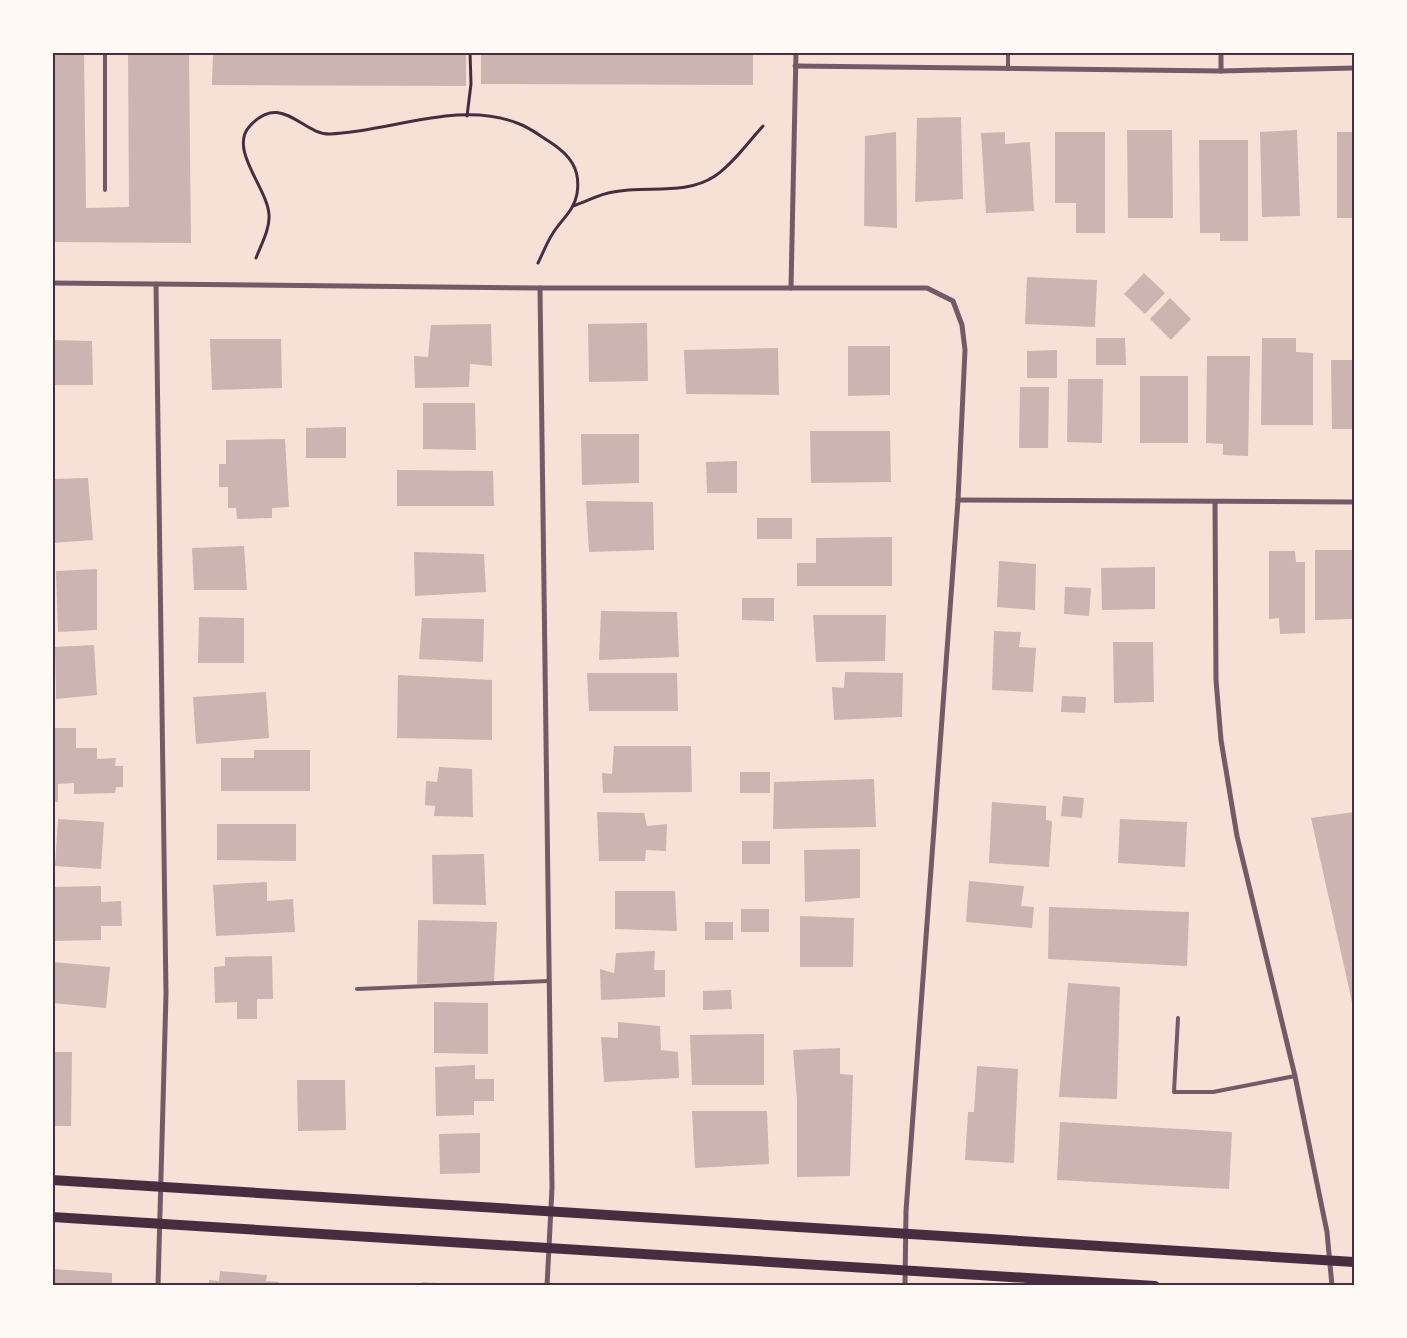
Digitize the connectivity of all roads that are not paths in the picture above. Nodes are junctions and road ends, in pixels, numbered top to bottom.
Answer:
1 (105, 52) edge
2 (796, 52) edge
3 (1008, 52) edge
4 (1221, 52) edge
5 (795, 66) junction
6 (1354, 68) edge
7 (1008, 69) junction
8 (1221, 71) junction
9 (105, 190) dead end
10 (52, 283) edge
11 (156, 284) junction
12 (540, 288) junction
13 (791, 288) junction
14 (958, 500) junction
15 (1215, 502) junction
16 (1354, 502) edge
17 (548, 981) junction
18 (357, 990) dead end
19 (1178, 1018) dead end
20 (1295, 1076) junction
21 (52, 1180) edge
22 (162, 1187) junction
23 (551, 1211) junction
24 (52, 1217) edge
25 (160, 1223) junction
26 (906, 1234) junction
27 (549, 1249) junction
28 (1330, 1260) junction
29 (1354, 1262) edge
30 (905, 1270) junction
31 (158, 1286) edge
32 (547, 1286) edge
33 (905, 1286) edge
34 (1155, 1286) edge
35 (1332, 1286) edge

1 - 9 lane
2 - 5 street
3 - 7 lane
4 - 8 street
5 - 7 street
5 - 13 street
6 - 8 street
7 - 8 street
10 - 11 street
11 - 12 street
11 - 22 street
12 - 13 street
12 - 17 street
13 - 14 street
14 - 15 street
14 - 26 street
15 - 16 street
15 - 20 street
17 - 18 lane
17 - 23 street
19 - 20 lane
20 - 28 street
21 - 22 main road
22 - 23 main road
22 - 25 street
23 - 26 main road
23 - 27 street
24 - 25 main road
25 - 27 main road
25 - 31 street
26 - 28 main road
26 - 30 street
27 - 30 main road
27 - 32 street
28 - 29 main road
28 - 35 street
30 - 33 street
30 - 34 main road

